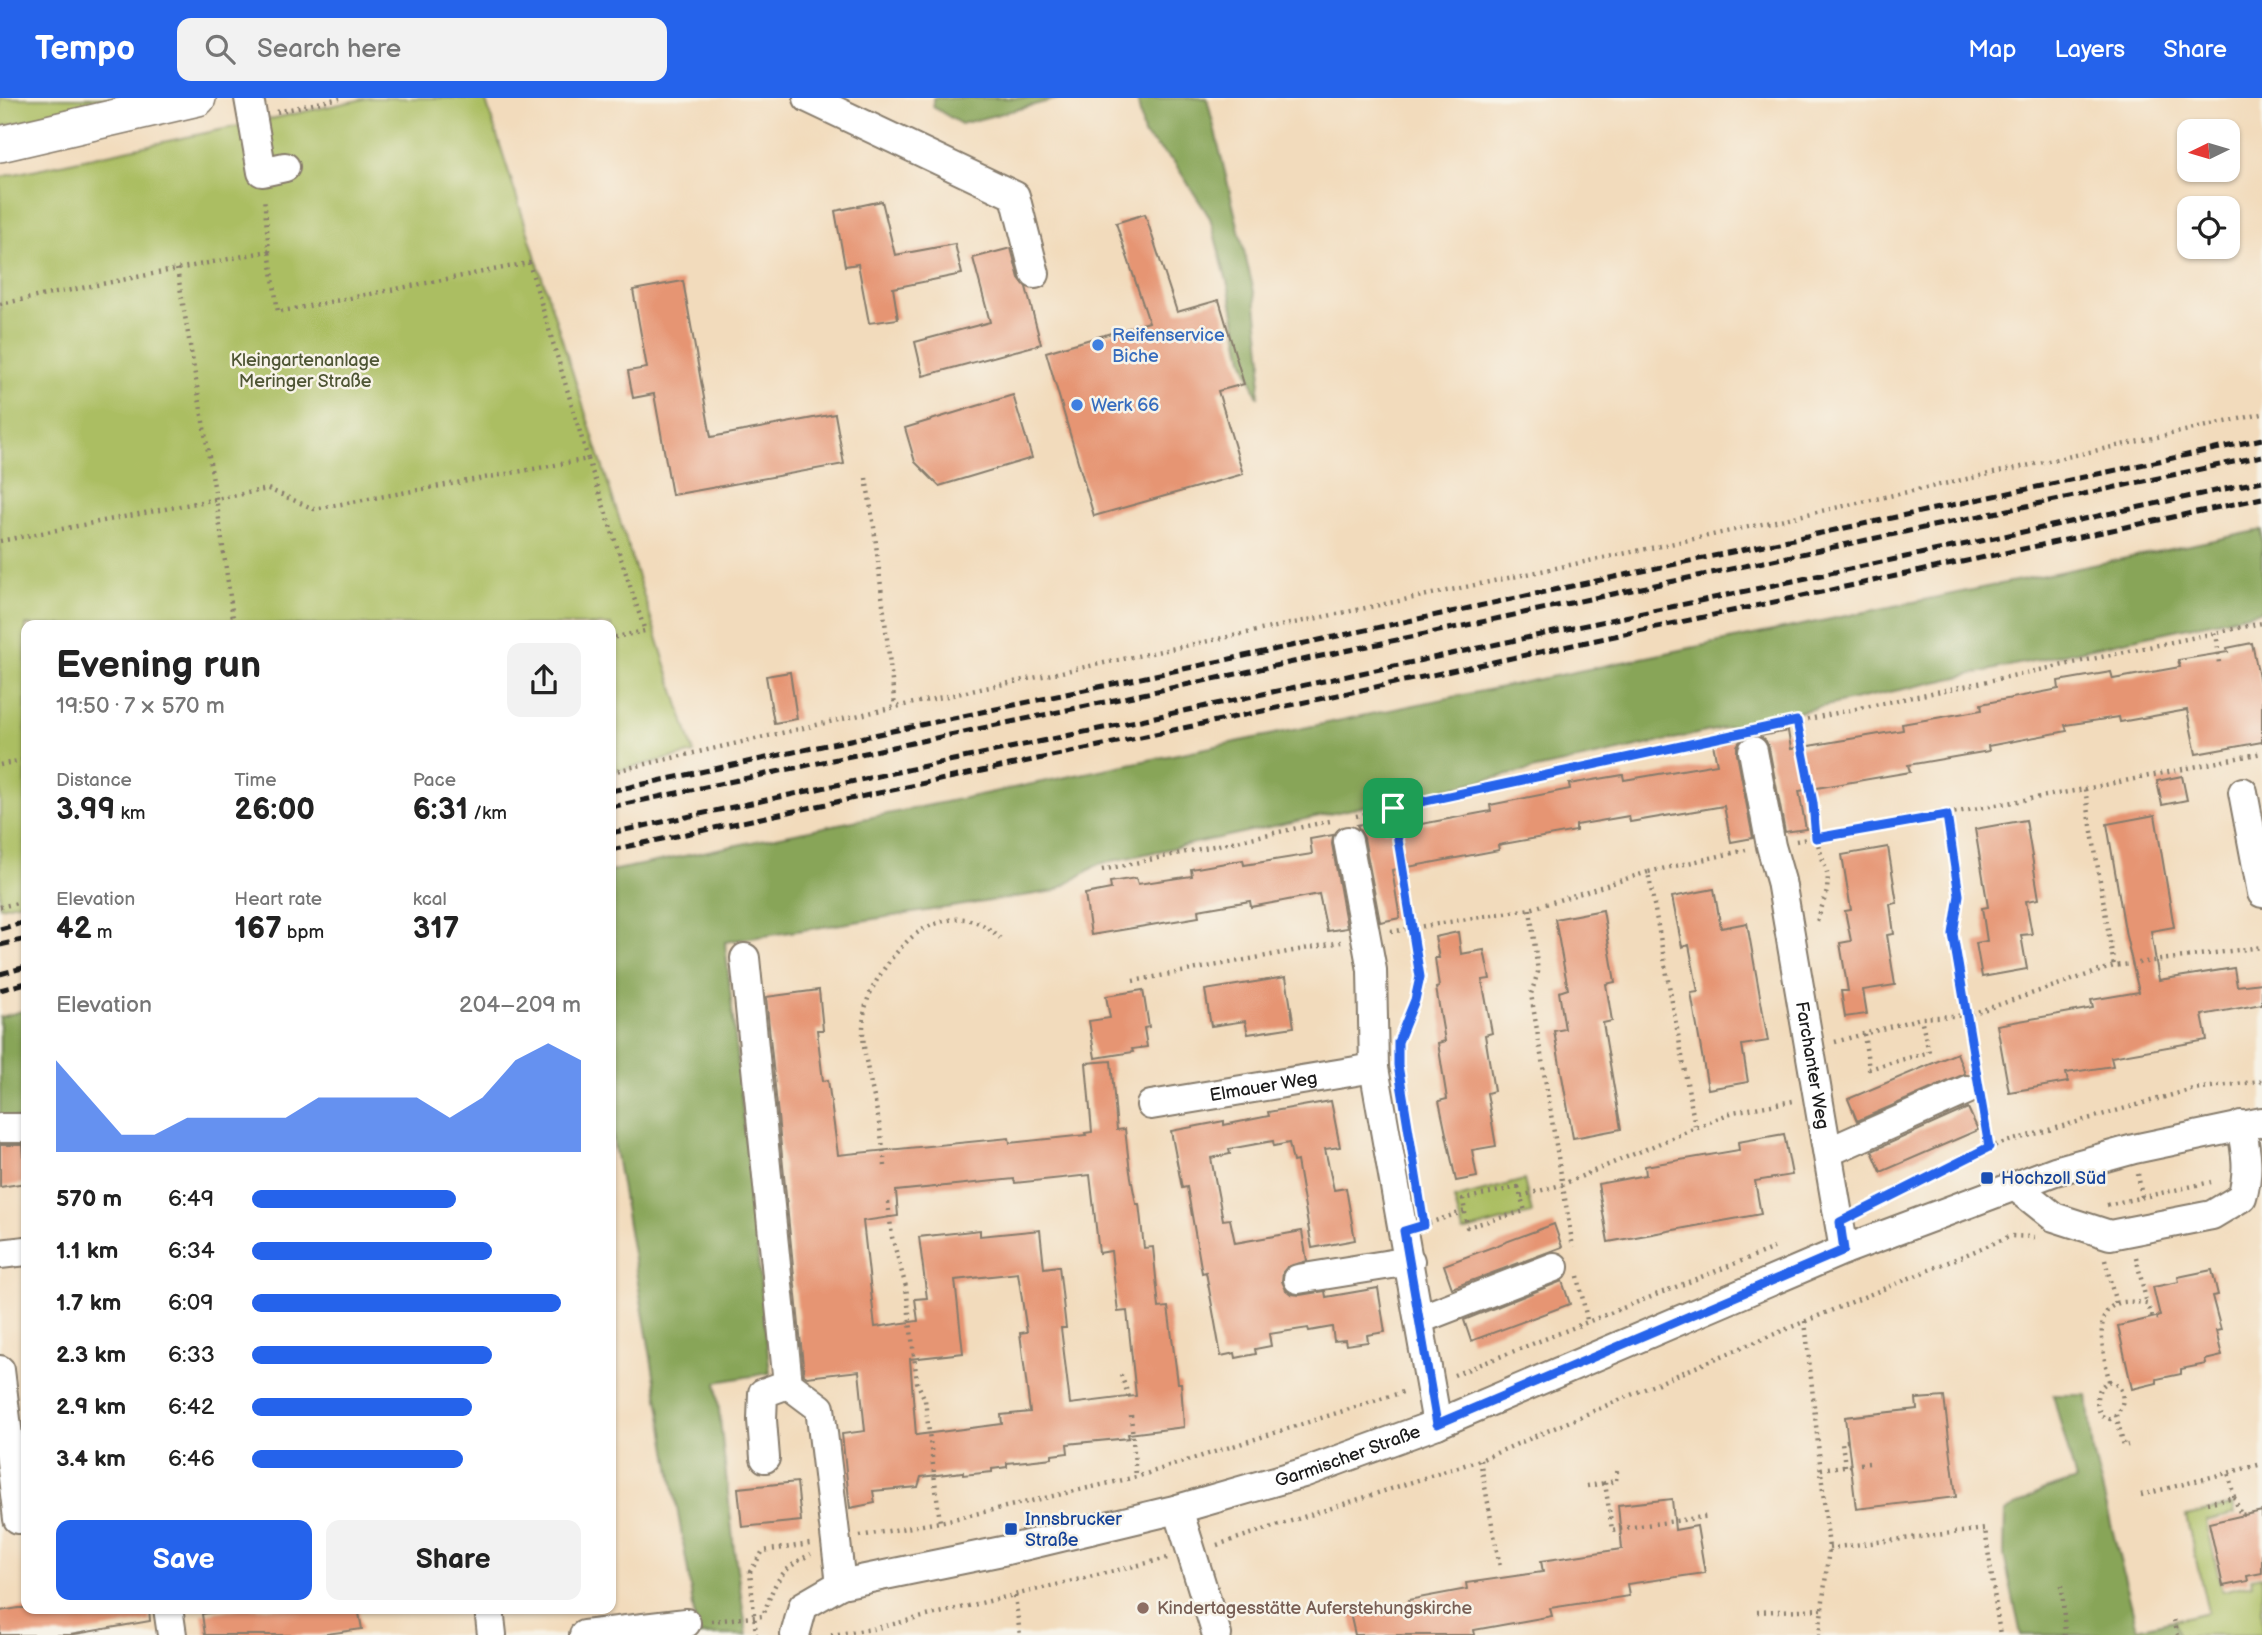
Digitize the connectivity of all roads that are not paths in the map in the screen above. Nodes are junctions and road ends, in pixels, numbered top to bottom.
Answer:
1 (198, 98) edge
2 (249, 98) edge
3 (808, 98) edge
4 (0, 144) edge
5 (273, 170) road end
6 (1035, 274) dead end
7 (1752, 737) road end
8 (2243, 792) dead end
9 (1349, 825) road end
10 (2262, 893) edge
11 (745, 958) dead end
12 (1374, 1068) junction
13 (1975, 1088) road end
14 (1151, 1105) dead end
15 (2251, 1123) edge
16 (0, 1128) edge
17 (21, 1128) edge
18 (1828, 1152) junction
19 (2015, 1186) junction
20 (1844, 1250) junction
21 (21, 1252) edge
22 (0, 1254) edge
23 (1410, 1261) junction
24 (1568, 1262) road end
25 (1298, 1279) dead end
26 (1420, 1319) junction
27 (0, 1370) edge
28 (788, 1384) junction
29 (1437, 1424) junction
30 (765, 1458) dead end
31 (1178, 1509) junction
32 (15, 1519) edge
33 (841, 1584) junction
34 (169, 1614) edge
35 (490, 1614) edge
36 (686, 1623) road end
37 (172, 1635) edge
38 (492, 1635) edge
39 (584, 1635) edge
40 (795, 1635) edge
41 (1217, 1635) edge

1 - 4 main road
2 - 5 street
3 - 6 street
7 - 18 street, Farchanter Weg
8 - 10 street
9 - 12 street
11 - 28 street
12 - 14 street, Elmauer Weg
12 - 23 street
13 - 18 street
15 - 19 street, Garmischer Straße
15 - 19 street
16 - 17 street
18 - 20 street, Farchanter Weg
19 - 20 street, Garmischer Straße
20 - 29 street, Garmischer Straße
21 - 22 street
23 - 25 street
23 - 26 street
24 - 26 street
26 - 29 street
27 - 32 street
28 - 30 street
28 - 33 street
29 - 31 street, Garmischer Straße
31 - 33 street, Garmischer Straße
31 - 41 street
33 - 40 street, Garmischer Straße
34 - 37 street
35 - 38 street
36 - 39 street

